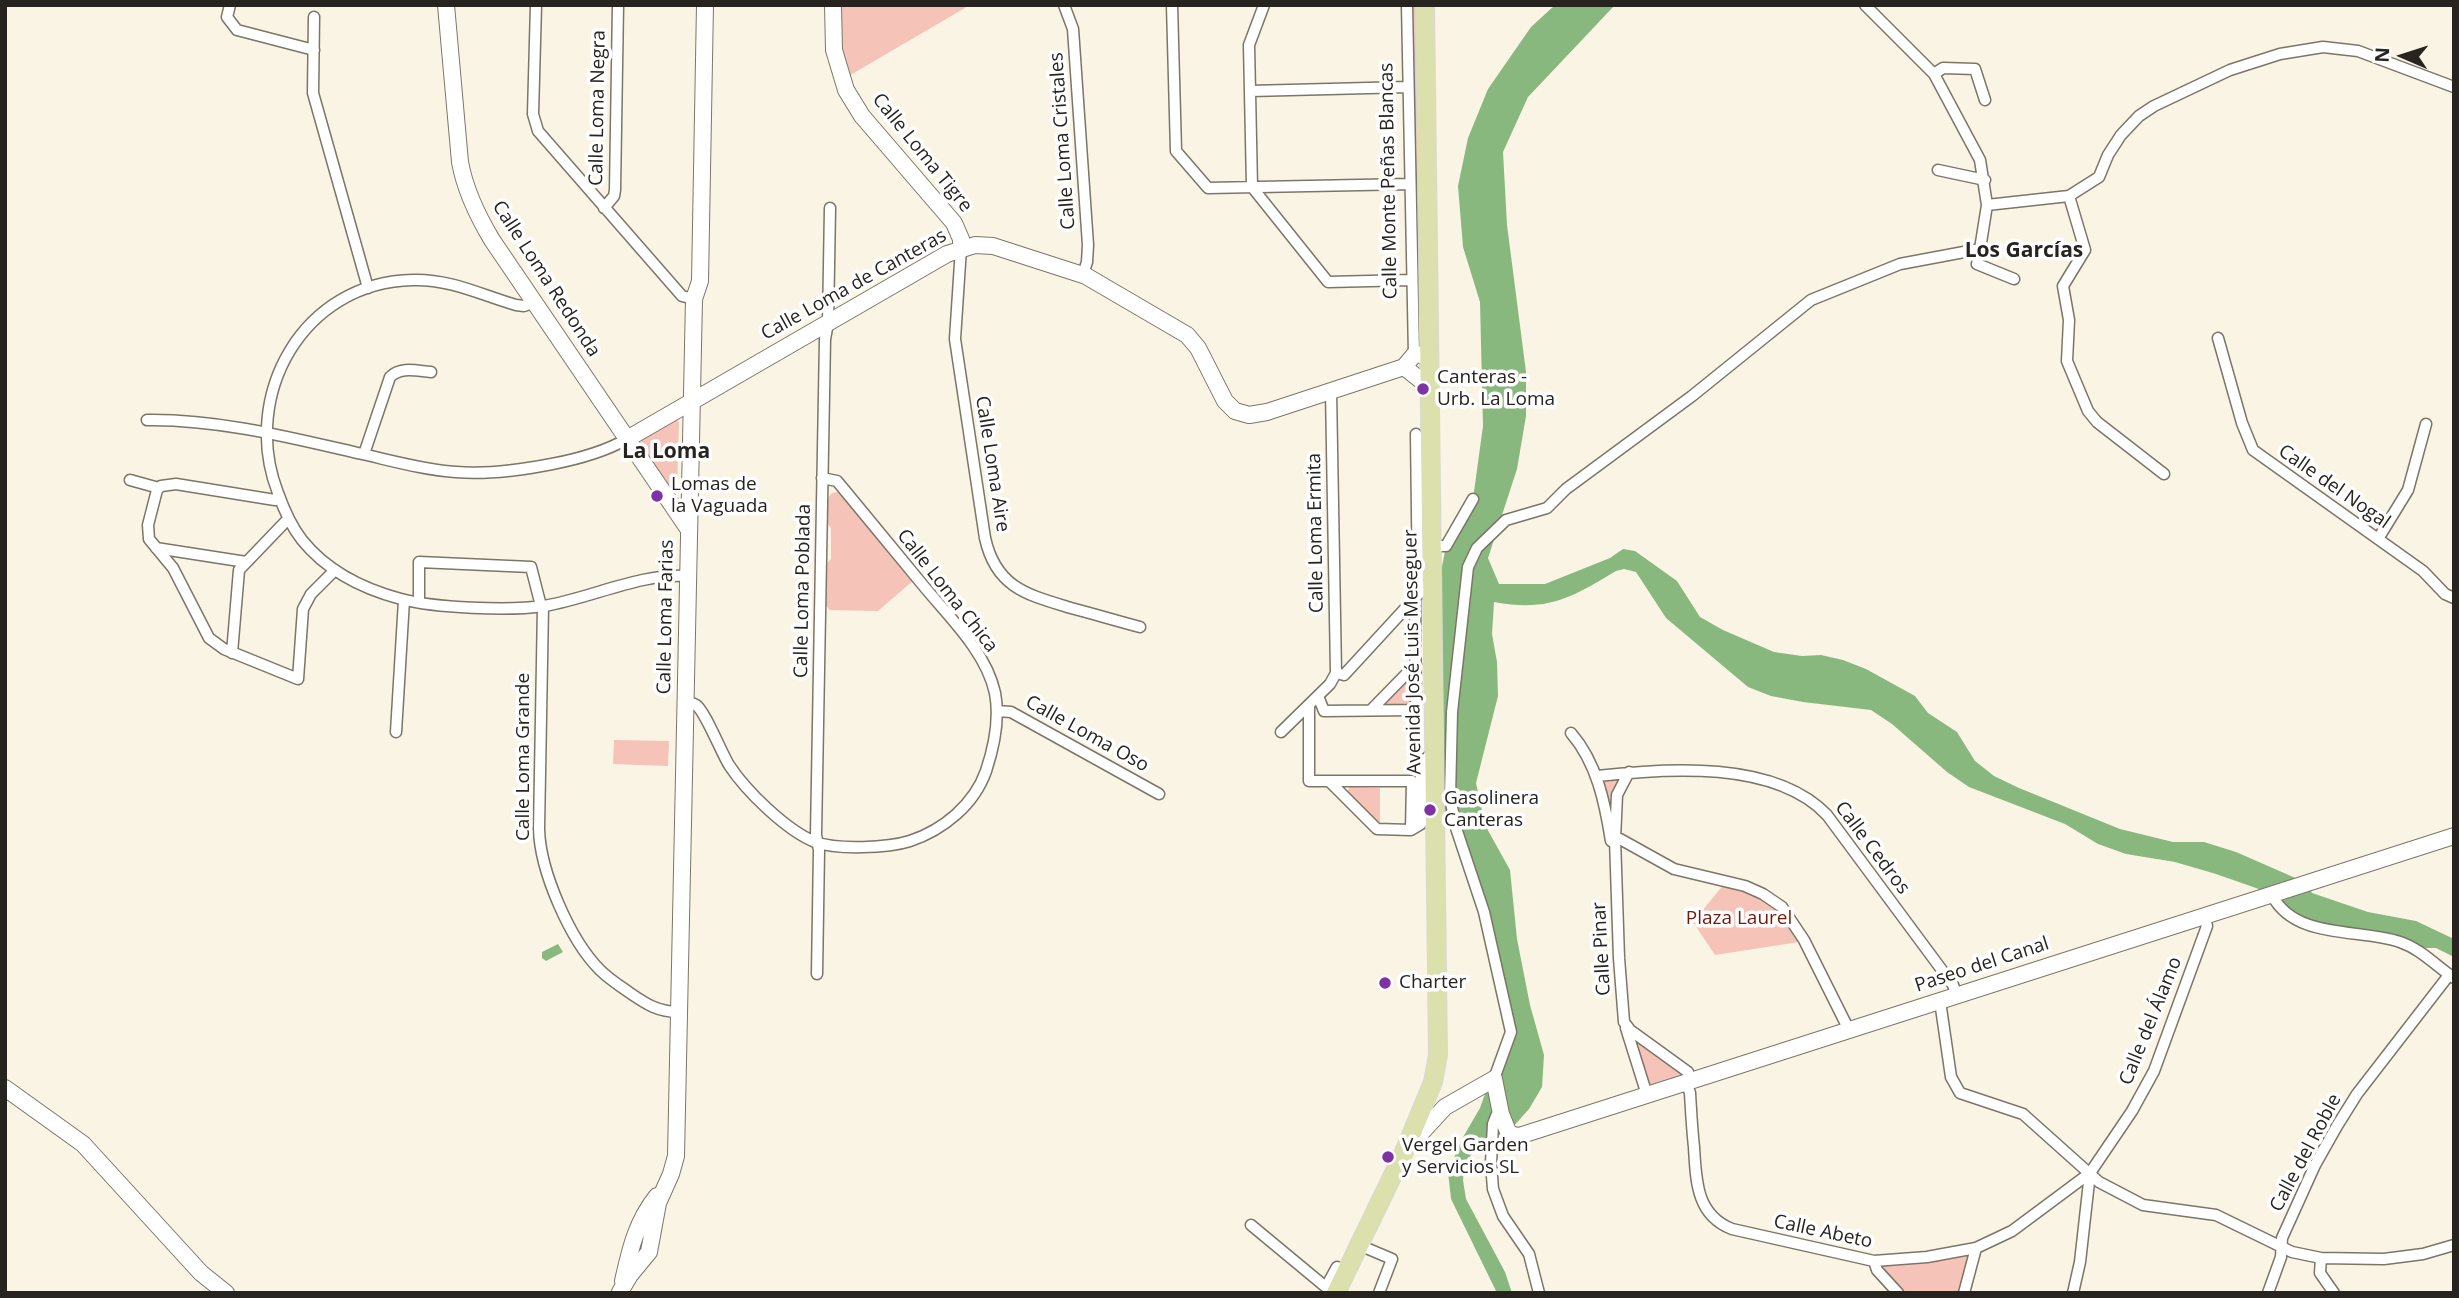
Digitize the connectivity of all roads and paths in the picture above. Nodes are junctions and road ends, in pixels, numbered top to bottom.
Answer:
1 (230, 5) edge
2 (446, 5) edge
3 (536, 5) edge
4 (618, 5) edge
5 (705, 5) edge
6 (833, 5) edge
7 (1064, 5) edge
8 (1172, 5) edge
9 (1265, 5) edge
10 (1407, 5) edge
11 (1425, 5) edge
12 (1866, 5) edge
13 (314, 17) dead end
14 (314, 50) junction
15 (1934, 74) junction
16 (1408, 87) junction
17 (2454, 87) edge
18 (1250, 91) junction
19 (1985, 100) dead end
20 (1938, 170) dead end
21 (1985, 180) junction
22 (1410, 184) junction
23 (1252, 187) junction
24 (2069, 196) junction
25 (1987, 205) junction
26 (604, 208) junction
27 (830, 208) dead end
28 (961, 248) junction
29 (1980, 249) junction
30 (1083, 274) junction
31 (2014, 279) dead end
32 (1412, 280) junction
33 (368, 288) junction
34 (694, 299) junction
35 (534, 302) junction
36 (828, 323) junction
37 (2218, 338) dead end
38 (1416, 359) junction
39 (431, 372) dead end
40 (1431, 382) junction
41 (1331, 391) junction
42 (692, 401) junction
43 (147, 420) dead end
44 (2426, 424) dead end
45 (266, 433) junction
46 (1416, 434) dead end
47 (627, 439) junction
48 (364, 454) junction
49 (2164, 474) dead end
50 (822, 478) junction
51 (130, 480) dead end
52 (690, 485) junction
53 (159, 488) junction
54 (666, 496) junction
55 (279, 498) junction
56 (1473, 499) dead end
57 (288, 519) junction
58 (689, 530) junction
59 (2378, 539) junction
60 (1432, 546) junction
61 (156, 548) junction
62 (246, 562) junction
63 (335, 570) junction
64 (688, 576) junction
65 (1422, 593) junction
66 (2454, 598) edge
67 (404, 600) junction
68 (419, 602) junction
69 (542, 606) junction
70 (1140, 627) dead end
71 (232, 653) junction
72 (1416, 664) junction
73 (1336, 673) junction
74 (1318, 696) junction
75 (686, 703) junction
76 (1309, 705) junction
77 (1371, 710) junction
78 (997, 711) junction
79 (396, 732) dead end
80 (1281, 732) dead end
81 (1571, 733) dead end
82 (1435, 751) junction
83 (1629, 772) junction
84 (1597, 776) junction
85 (1329, 781) junction
86 (1159, 794) dead end
87 (1416, 827) junction
88 (2454, 836) edge
89 (1615, 839) junction
90 (818, 843) junction
91 (1616, 875) junction
92 (2272, 895) junction
93 (2204, 916) junction
94 (817, 974) dead end
95 (2451, 976) edge
96 (1956, 995) junction
97 (1940, 1001) junction
98 (679, 1012) junction
99 (1624, 1022) junction
100 (1849, 1030) junction
101 (1494, 1079) junction
102 (1689, 1081) junction
103 (5, 1088) edge
104 (1647, 1095) junction
105 (1501, 1114) junction
106 (1404, 1152) junction
107 (2090, 1173) junction
108 (1251, 1224) dead end
109 (1359, 1245) junction
110 (2454, 1245) edge
111 (2281, 1247) junction
112 (1976, 1248) junction
113 (2321, 1258) junction
114 (1874, 1261) junction
115 (1337, 1267) dead end
116 (1332, 1291) edge
117 (620, 1292) edge
118 (226, 1293) edge
119 (1380, 1293) edge
120 (1539, 1293) edge
121 (1898, 1293) edge
122 (1965, 1293) edge
123 (2073, 1293) edge
124 (2269, 1293) edge
125 (2334, 1293) edge

1 - 14 street
2 - 35 street, Calle Loma Redonda
3 - 26 street, Calle Loma Negra
4 - 26 street, Calle Loma Negra
5 - 34 street, Calle Loma Farias
6 - 28 street, Calle Loma Tigre
7 - 30 street, Calle Loma Cristales
8 - 23 street
9 - 18 street
10 - 16 street, Calle Monte Peñas Blancas
11 - 38 main road, Calle Monte Peñas Blancas
12 - 15 street
13 - 14 street
14 - 33 street
15 - 19 street
15 - 21 street
16 - 18 street
16 - 22 street, Calle Monte Peñas Blancas
17 - 24 street
18 - 23 street
20 - 21 street
21 - 25 street
22 - 23 street
22 - 32 street, Calle Monte Peñas Blancas
23 - 32 street
24 - 25 street
24 - 49 street
25 - 29 street
26 - 34 street, Calle Loma Negra
27 - 36 street, Calle Loma Poblada
28 - 30 street, Calle Loma de Canteras
28 - 36 street, Calle Loma de Canteras
28 - 70 street, Calle Loma Aire
29 - 31 street
29 - 101 street
30 - 41 street, Calle Loma de Canteras
32 - 38 street, Calle Monte Peñas Blancas
33 - 35 street
33 - 45 street
34 - 42 street, Calle Loma Farias
35 - 47 street, Calle Loma Redonda
36 - 42 street, Calle Loma de Canteras
36 - 50 street, Calle Loma Poblada
37 - 59 street, Calle del Nogal
38 - 40 main road, Avenida José Luis Meseguer
38 - 40 street
38 - 41 street, Calle Loma de Canteras
39 - 48 street
40 - 60 main road, Avenida José Luis Meseguer
41 - 73 street, Calle Loma Ermita
42 - 47 street, Calle Loma de Canteras
42 - 52 street, Calle Loma Farias
43 - 45 street, Calle Loma de Canteras
44 - 59 street
45 - 48 street, Calle Loma de Canteras
45 - 55 street
46 - 65 street
47 - 48 street, Calle Loma de Canteras
47 - 54 street, Calle Loma Redonda
50 - 78 street, Calle Loma Chica
50 - 90 street, Calle Loma Poblada
51 - 53 street
52 - 54 street
52 - 58 street, Calle Loma Farias
53 - 55 street
53 - 61 street
54 - 58 street, Calle Loma Redonda
55 - 57 street
56 - 60 street
57 - 62 street
57 - 63 street
58 - 64 street, Calle Loma Farias
59 - 66 street, Calle del Nogal
60 - 65 main road, Avenida José Luis Meseguer
61 - 62 street
61 - 71 street
62 - 71 street
63 - 67 street
63 - 71 street
64 - 69 street
64 - 75 street, Calle Loma Farias
65 - 72 street
65 - 73 street
65 - 82 main road, Avenida José Luis Meseguer
67 - 68 street
67 - 79 street
68 - 69 street
68 - 69 street, Calle Loma Grande
69 - 98 street, Calle Loma Grande
72 - 77 street
72 - 77 street
73 - 74 street
74 - 76 street
74 - 77 street
75 - 90 street, Calle Loma Chica
75 - 98 street, Calle Loma Farias
76 - 80 street
76 - 85 street
78 - 86 street, Calle Loma Oso
78 - 90 street, Calle Loma Chica
81 - 84 street, Calle Pinar
82 - 87 street
82 - 106 main road, Avenida José Luis Meseguer
83 - 84 street, Calle Cedros
83 - 89 street, Calle Pinar
83 - 96 street, Calle Cedros
84 - 91 street, Calle Pinar
85 - 87 street
85 - 87 street
88 - 92 street, Paseo del Canal
89 - 91 street, Calle Pinar
89 - 100 street
90 - 94 street, Calle Loma Poblada
91 - 99 street, Calle Pinar
92 - 93 street, Paseo del Canal
92 - 95 street
93 - 96 street, Paseo del Canal
93 - 107 street, Calle del Álamo
95 - 111 street, Calle del Roble
96 - 97 street, Paseo del Canal
97 - 100 street, Paseo del Canal
97 - 107 street
98 - 117 street, Calle Loma Farias
99 - 102 street, Calle Pinar
99 - 104 street, Calle Pinar
100 - 102 street, Paseo del Canal
101 - 105 street
101 - 106 street
102 - 104 street, Paseo del Canal
102 - 114 street, Calle Abeto
103 - 118 street
104 - 105 street, Paseo del Canal
105 - 120 street
106 - 109 main road, Avenida José Luis Meseguer
107 - 111 street
107 - 112 street, Calle Abeto
107 - 123 street, Calle del Álamo
108 - 116 street
109 - 116 main road, Avenida José Luis Meseguer
109 - 119 street
110 - 113 street
111 - 113 street
111 - 124 street, Calle del Roble
112 - 114 street, Calle Abeto
112 - 122 street
113 - 125 street
114 - 121 street
115 - 116 street

